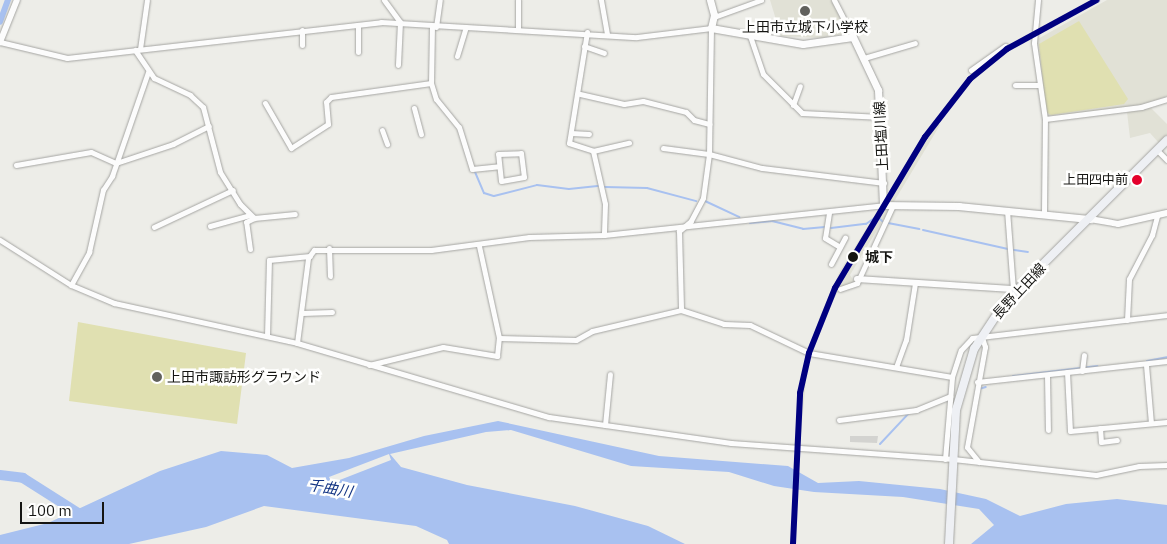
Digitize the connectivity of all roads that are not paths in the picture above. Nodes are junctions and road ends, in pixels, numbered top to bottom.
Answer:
1 (17, 0) edge
2 (147, 0) edge
3 (384, 0) edge
4 (440, 0) edge
5 (518, 0) edge
6 (601, 0) edge
7 (710, 0) edge
8 (761, 0) edge
9 (834, 0) edge
10 (1038, 0) edge
11 (754, 1) edge
12 (714, 17) junction
13 (400, 22) junction
14 (358, 25) junction
15 (434, 27) junction
16 (466, 27) junction
17 (518, 28) junction
18 (711, 28) junction
19 (302, 30) junction
20 (587, 32) junction
21 (607, 34) junction
22 (750, 36) junction
23 (853, 37) junction
24 (0, 42) edge
25 (915, 43) dead end
26 (302, 46) dead end
27 (584, 46) junction
28 (1005, 46) dead end
29 (138, 49) junction
30 (358, 52) dead end
31 (604, 53) dead end
32 (457, 56) dead end
33 (864, 58) junction
34 (398, 64) dead end
35 (970, 70) dead end
36 (148, 72) junction
37 (431, 83) junction
38 (1015, 85) dead end
39 (1039, 85) junction
40 (800, 86) dead end
41 (580, 94) junction
42 (1167, 99) edge
43 (265, 103) dead end
44 (793, 105) junction
45 (414, 108) dead end
46 (881, 117) junction
47 (1045, 119) junction
48 (709, 124) junction
49 (209, 126) junction
50 (382, 130) dead end
51 (571, 133) junction
52 (421, 134) dead end
53 (590, 134) dead end
54 (1167, 140) edge
55 (629, 143) dead end
56 (387, 144) dead end
57 (663, 148) dead end
58 (1158, 150) junction
59 (592, 151) junction
60 (709, 154) junction
61 (1167, 160) edge
62 (116, 163) junction
63 (16, 165) dead end
64 (499, 166) junction
65 (884, 184) junction
66 (233, 190) junction
67 (883, 205) junction
68 (893, 205) junction
69 (1007, 210) junction
70 (1044, 212) junction
71 (829, 213) junction
72 (1167, 213) edge
73 (295, 214) dead end
74 (252, 216) junction
75 (1157, 216) junction
76 (1090, 219) junction
77 (210, 226) dead end
78 (684, 227) junction
79 (154, 228) dead end
80 (604, 235) junction
81 (844, 238) dead end
82 (0, 240) edge
83 (479, 246) junction
84 (840, 247) junction
85 (329, 248) junction
86 (250, 249) dead end
87 (310, 256) junction
88 (831, 264) dead end
89 (330, 276) dead end
90 (857, 279) junction
91 (915, 283) junction
92 (71, 285) junction
93 (840, 288) dead end
94 (1013, 290) junction
95 (681, 310) junction
96 (332, 312) dead end
97 (302, 313) junction
98 (1167, 315) edge
99 (1127, 320) junction
100 (267, 336) junction
101 (982, 337) junction
102 (499, 338) junction
103 (297, 343) junction
104 (1084, 355) dead end
105 (1167, 361) edge
106 (369, 365) junction
107 (1146, 365) junction
108 (896, 367) junction
109 (1082, 371) junction
110 (1067, 372) junction
111 (610, 374) dead end
112 (1047, 375) junction
113 (952, 377) junction
114 (977, 382) junction
115 (950, 396) junction
116 (839, 420) dead end
117 (1167, 422) edge
118 (1151, 423) junction
119 (605, 425) junction
120 (1100, 428) junction
121 (1167, 429) edge
122 (1048, 430) dead end
123 (1117, 440) dead end
124 (950, 460) junction
125 (979, 462) junction
126 (1167, 465) edge
127 (949, 544) edge

1 - 24 street
2 - 29 street
3 - 13 street
4 - 15 street
5 - 17 street
6 - 21 street
7 - 12 main road
8 - 11 street
9 - 23 street
10 - 39 street
11 - 12 street
12 - 18 main road
13 - 14 street
13 - 15 street
13 - 34 street
14 - 19 street
14 - 30 street
15 - 16 street
15 - 37 street
16 - 17 street
16 - 32 street
17 - 20 street
18 - 21 street
18 - 22 main road
18 - 48 street
19 - 26 street
19 - 29 street
20 - 21 street
20 - 27 street
22 - 23 main road
22 - 44 street
23 - 33 main road, 上田塩川線
24 - 29 street
25 - 33 street
27 - 31 street
27 - 41 street
28 - 35 street
29 - 36 street
33 - 46 main road, 上田塩川線
36 - 49 street
36 - 62 street
37 - 43 street
37 - 64 street
38 - 39 street
39 - 47 street
40 - 44 street
41 - 48 street
41 - 51 street
42 - 47 street
44 - 46 street
45 - 52 street
46 - 65 main road, 上田塩川線
47 - 70 street
48 - 60 street
49 - 62 street
49 - 66 street
50 - 56 street
51 - 53 street
51 - 59 street
54 - 58 main road, 長野上田線
55 - 59 street
57 - 60 street
58 - 61 street
58 - 76 main road, 長野上田線
59 - 80 street
60 - 65 street
60 - 78 street
62 - 63 street
62 - 92 street
64 - 64 street
65 - 67 main road, 上田塩川線
66 - 74 street
66 - 79 street
67 - 68 main road
67 - 71 street
68 - 69 main road
68 - 90 street
69 - 70 main road
69 - 94 street
70 - 76 main road
71 - 78 street
71 - 84 street
72 - 75 street
73 - 74 street
74 - 77 street
74 - 86 street
75 - 76 street
75 - 99 street
76 - 94 main road, 長野上田線
78 - 80 street
78 - 95 street
80 - 83 street
81 - 84 street
82 - 92 street
83 - 85 street
83 - 102 street
84 - 88 street
85 - 87 street
85 - 89 street
87 - 97 street
87 - 100 street
90 - 91 street
90 - 93 street
91 - 94 street
91 - 108 street
92 - 100 street
94 - 101 main road, 長野上田線
95 - 102 street
95 - 108 street
96 - 97 street
97 - 103 street
98 - 99 street
99 - 101 street
100 - 103 street
101 - 113 street
101 - 114 street
101 - 124 main road, 長野上田線
102 - 106 street
103 - 106 street
104 - 109 street
105 - 107 street
106 - 119 street
107 - 109 street
107 - 118 street
108 - 113 street
109 - 110 street
110 - 112 street
110 - 120 street
111 - 119 street
112 - 114 street
112 - 122 street
113 - 115 street
114 - 125 street
115 - 116 street
115 - 124 street
117 - 118 street
117 - 121 street
118 - 120 street
119 - 124 street
120 - 123 street
124 - 125 street
124 - 127 main road, 長野上田線
125 - 126 street

